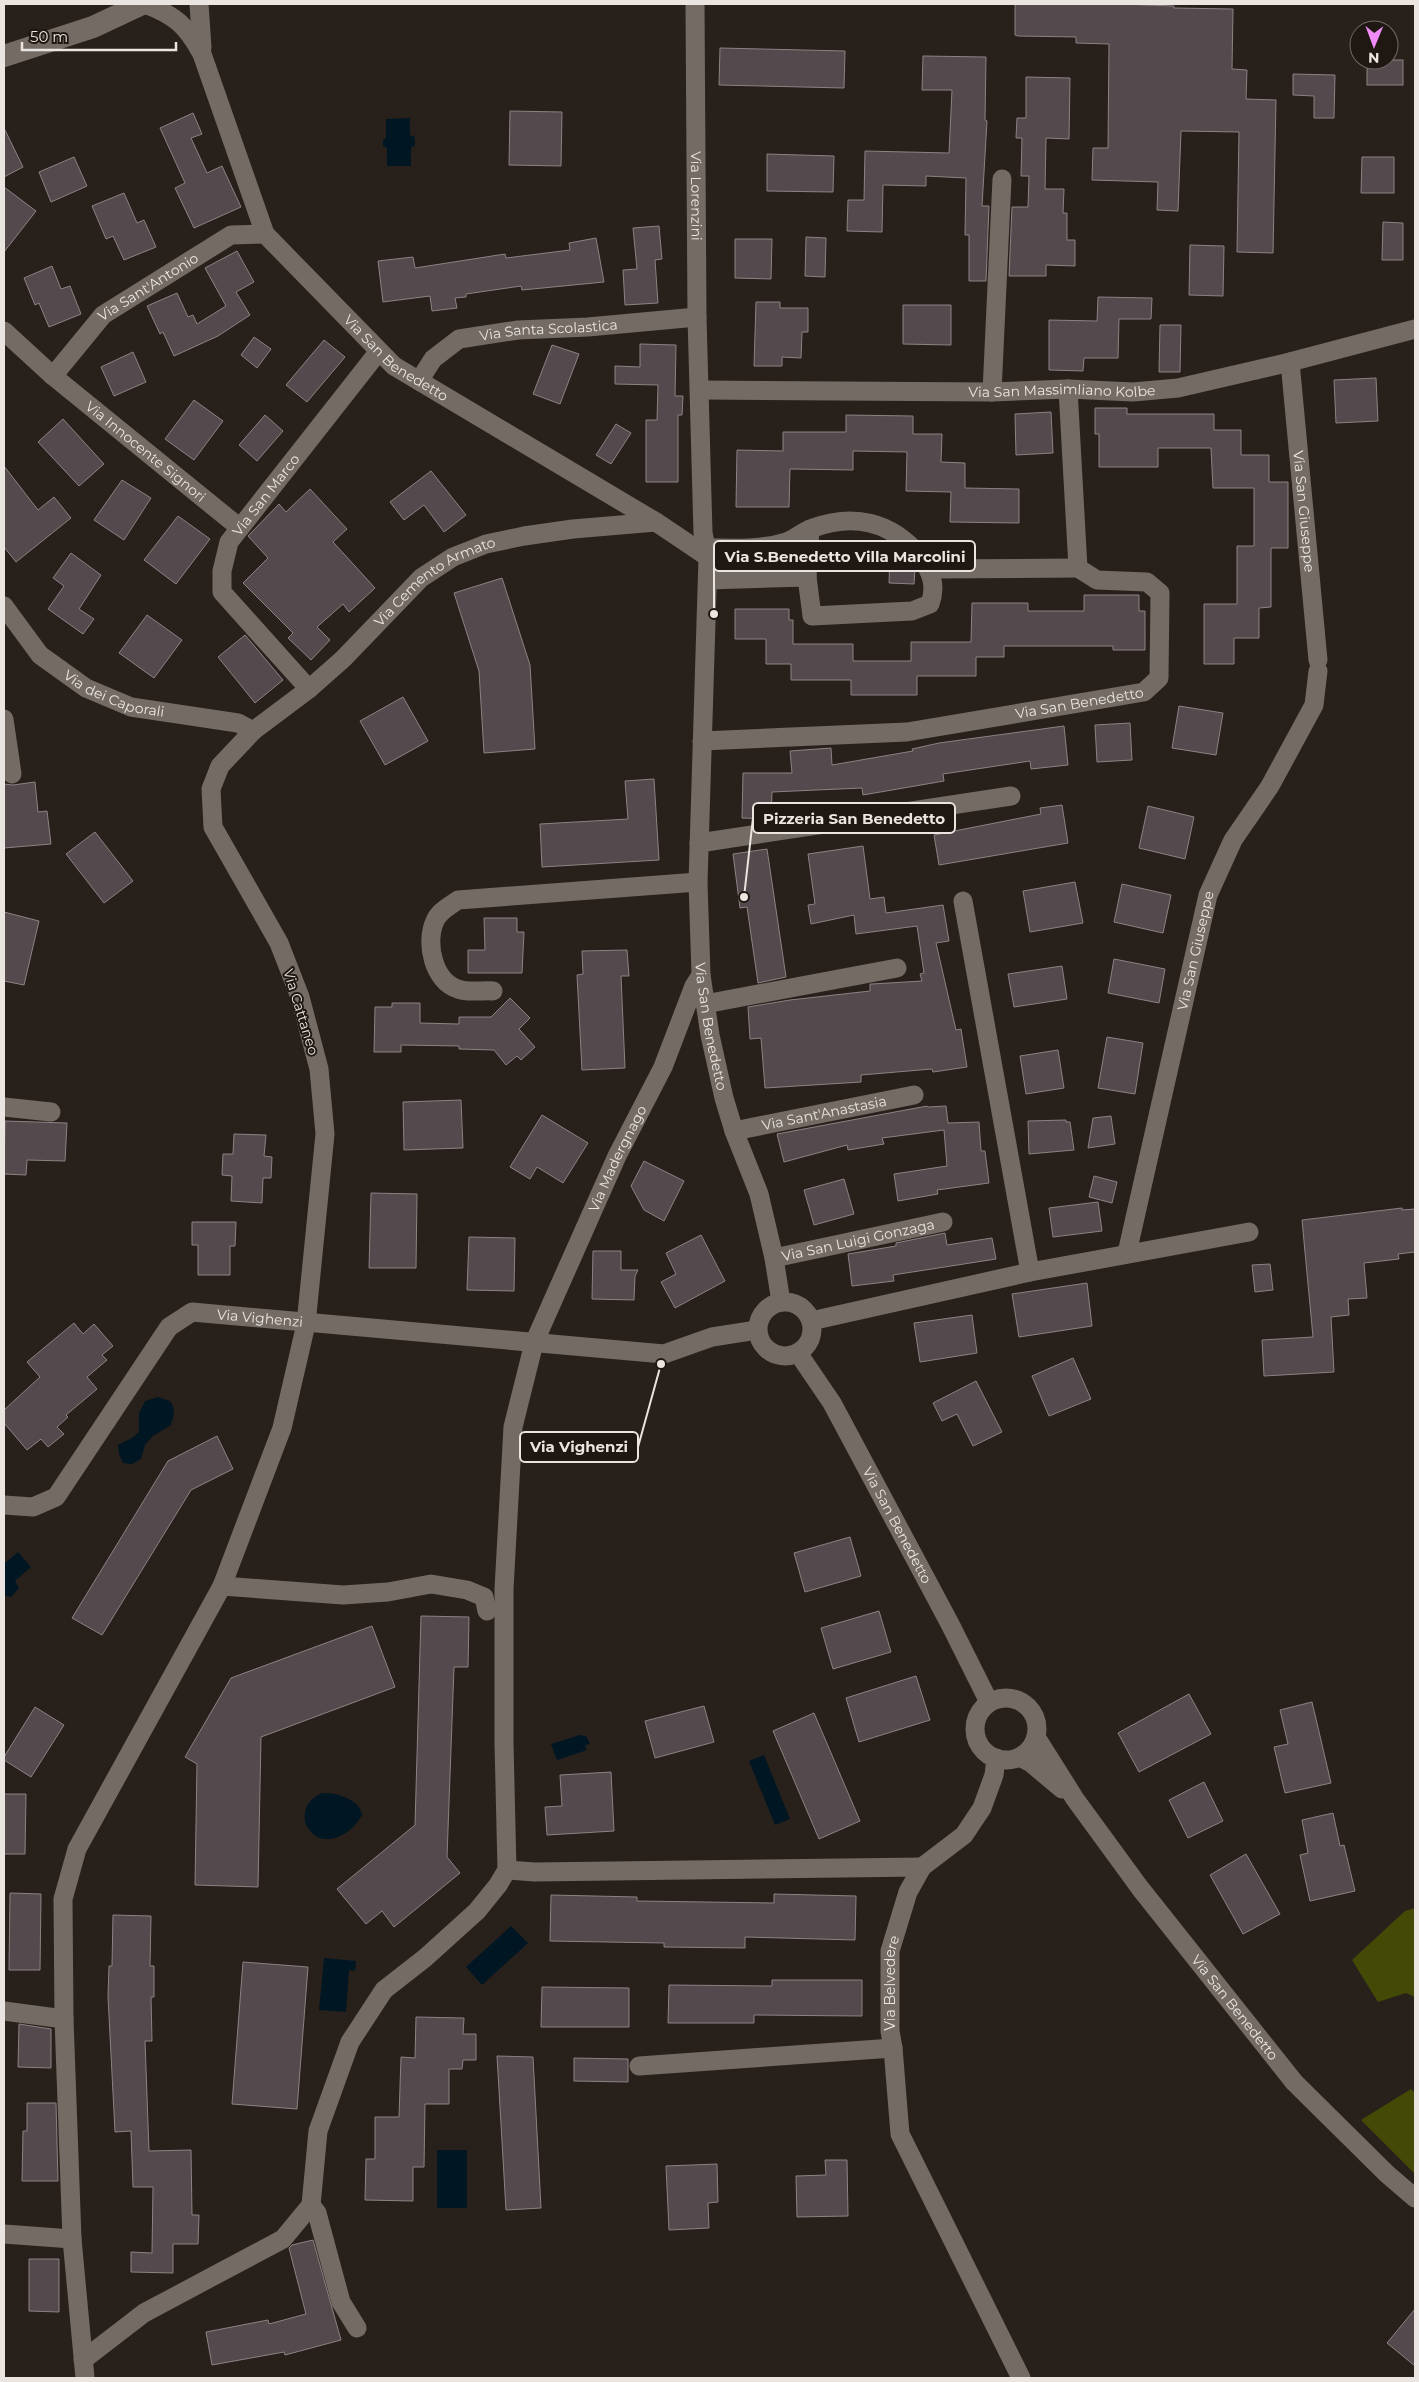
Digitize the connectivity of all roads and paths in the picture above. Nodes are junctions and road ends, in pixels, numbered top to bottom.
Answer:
1 (143, 4) edge
2 (199, 4) edge
3 (695, 4) edge
4 (202, 54) junction
5 (4, 56) edge
6 (1002, 179) dead end
7 (265, 234) junction
8 (698, 317) junction
9 (1415, 329) edge
10 (4, 331) edge
11 (379, 351) junction
12 (1290, 362) junction
13 (53, 376) junction
14 (419, 381) junction
15 (1068, 389) junction
16 (701, 390) junction
17 (992, 392) junction
18 (656, 522) junction
19 (240, 528) junction
20 (810, 529) junction
21 (705, 546) junction
22 (1078, 568) junction
23 (930, 569) junction
24 (806, 577) junction
25 (708, 580) junction
26 (4, 606) edge
27 (309, 689) junction
28 (4, 719) edge
29 (253, 732) junction
30 (702, 741) junction
31 (12, 774) dead end
32 (1011, 796) dead end
33 (699, 843) junction
34 (698, 882) junction
35 (963, 901) dead end
36 (897, 968) dead end
37 (701, 975) junction
38 (493, 991) dead end
39 (706, 1004) junction
40 (914, 1095) dead end
41 (4, 1107) edge
42 (51, 1112) dead end
43 (734, 1131) junction
44 (943, 1222) dead end
45 (1249, 1232) dead end
46 (1127, 1253) junction
47 (774, 1258) junction
48 (1030, 1272) junction
49 (781, 1302) junction
50 (811, 1321) junction
51 (306, 1324) junction
52 (757, 1330) junction
53 (534, 1343) junction
54 (798, 1353) junction
55 (4, 1505) edge
56 (222, 1586) junction
57 (487, 1611) dead end
58 (989, 1702) junction
59 (1036, 1737) junction
60 (1020, 1757) junction
61 (996, 1758) junction
62 (1075, 1799) junction
63 (922, 1867) junction
64 (507, 1870) junction
65 (4, 2011) edge
66 (64, 2019) junction
67 (893, 2048) junction
68 (640, 2066) dead end
69 (1415, 2198) edge
70 (311, 2205) junction
71 (4, 2234) edge
72 (72, 2239) junction
73 (357, 2328) dead end
74 (83, 2360) junction
75 (85, 2378) edge
76 (1021, 2378) edge

1 - 4 street
1 - 5 street
2 - 4 street
3 - 8 street, Via Lorenzini
4 - 7 street, Via San Benedetto
6 - 17 street
7 - 11 street, Via San Benedetto
7 - 13 street, Via Sant'Antonio
8 - 14 street, Via Santa Scolastica
8 - 16 street, Via Lorenzini
9 - 12 street, Via San Massimliano Kolbe
10 - 13 street, Via Innocente Signori
11 - 14 street, Via San Benedetto
11 - 19 street, Via San Marco
12 - 15 street, Via San Massimliano Kolbe
12 - 46 street, Via San Giuseppe
13 - 19 street, Via Innocente Signori
14 - 18 street, Via San Benedetto
15 - 17 street, Via San Massimliano Kolbe
15 - 22 street
16 - 17 street, Via San Massimliano Kolbe
16 - 21 street, Via Lorenzini
18 - 21 street, Via San Benedetto
18 - 27 street, Via Cemento Armato
19 - 27 street, Via San Marco
20 - 21 street
20 - 23 street
20 - 24 street
21 - 25 street, Via San Benedetto
22 - 23 street
22 - 30 street, Via San Benedetto
23 - 24 street
24 - 25 street
25 - 30 street, Via San Benedetto
26 - 29 street, Via dei Caporali
27 - 29 street, Via Cemento Armato
28 - 31 street
29 - 51 street, Via Cattaneo
30 - 33 street, Via San Benedetto
32 - 33 street
33 - 34 street, Via San Benedetto
34 - 37 street, Via San Benedetto
34 - 38 street
35 - 48 street
36 - 39 street
37 - 39 street, Via San Benedetto
37 - 53 street, Via Madergnago
39 - 43 street, Via San Benedetto
40 - 43 street, Via Sant'Anastasia
41 - 42 street
43 - 47 street, Via San Benedetto
44 - 47 street, Via San Luigi Gonzaga
45 - 46 street
46 - 48 street
47 - 49 street, Via San Benedetto
48 - 50 street
49 - 50 street
49 - 52 street
50 - 54 street
51 - 53 street, Via Vighenzi
51 - 55 street, Via Vighenzi
51 - 56 street, Via Cattaneo
52 - 53 street, Via Vighenzi
52 - 54 street
53 - 64 street, Via Madergnago
54 - 58 street, Via San Benedetto
56 - 57 street
56 - 66 street, Via Cattaneo
58 - 59 street, Via San Benedetto
58 - 61 street
59 - 60 street
59 - 62 street, Via San Benedetto
60 - 61 street
60 - 62 street, Via San Benedetto
61 - 63 street, Via Belvedere
62 - 69 street, Via San Benedetto
63 - 64 street
63 - 67 street, Via Belvedere
64 - 70 street
65 - 66 street
66 - 72 street, Via Cattaneo
67 - 68 street, Via Belvedere
67 - 76 street
70 - 73 street
70 - 74 street
71 - 72 street
72 - 74 street, Via Cattaneo
74 - 75 street, Via Cattaneo

